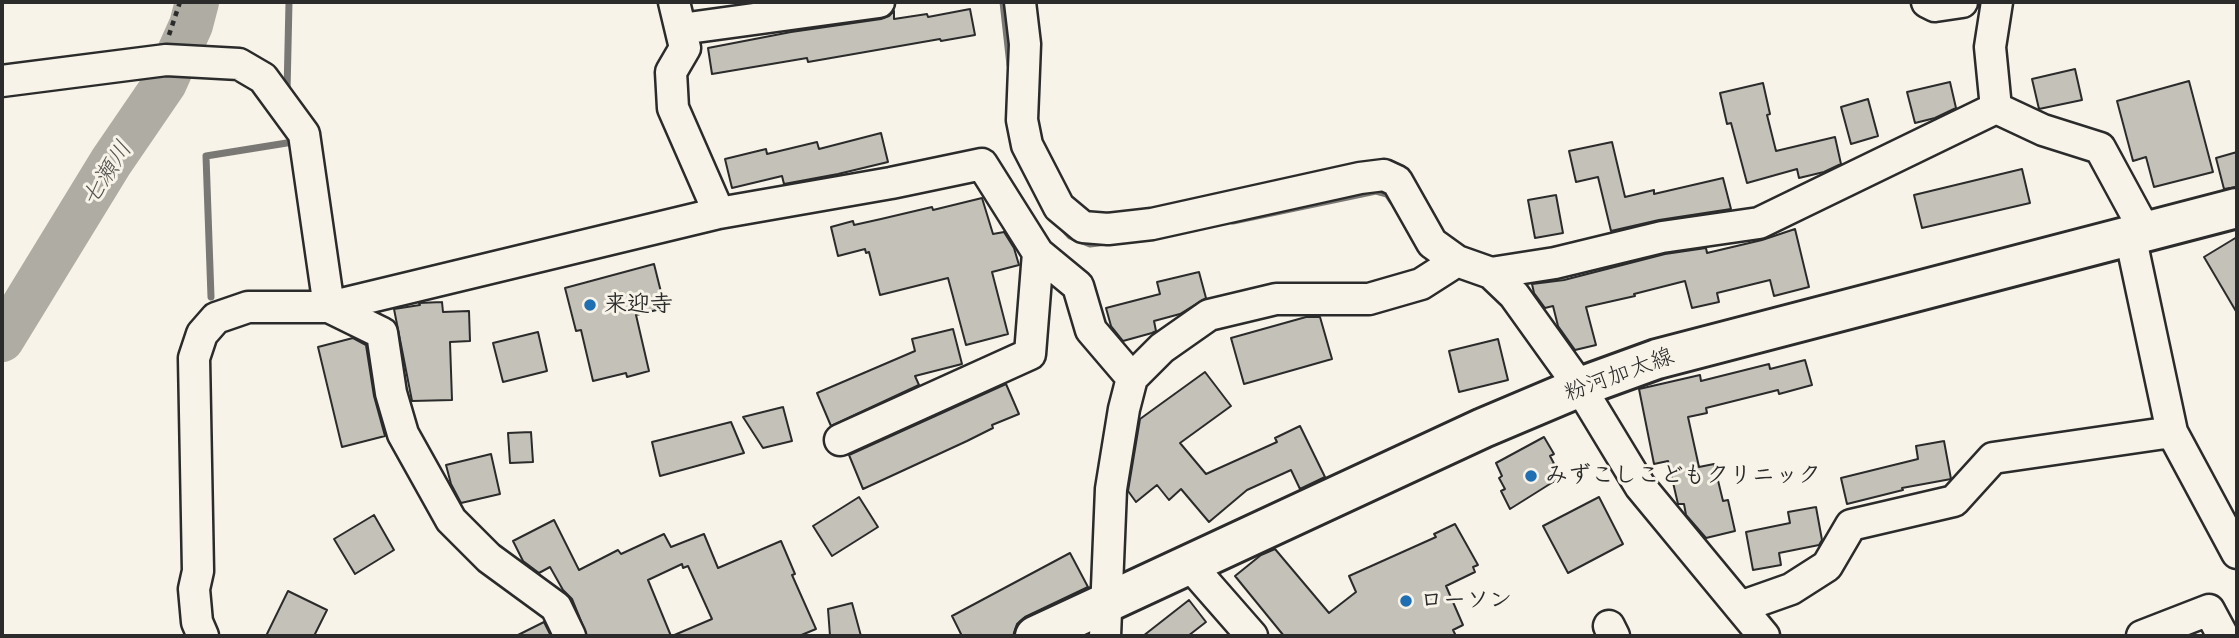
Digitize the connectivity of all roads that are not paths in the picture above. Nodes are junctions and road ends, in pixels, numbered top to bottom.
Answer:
1 (879, 2) edge
2 (1020, 2) edge
3 (1927, 2) edge
4 (1962, 2) edge
5 (1997, 2) edge
6 (677, 15) edge
7 (2, 81) edge
8 (1996, 108) junction
9 (719, 213) junction
10 (2235, 214) edge
11 (2137, 233) junction
12 (1038, 253) junction
13 (1457, 261) junction
14 (1491, 273) junction
15 (329, 307) junction
16 (1132, 378) junction
17 (1580, 387) junction
18 (2172, 432) junction
19 (841, 439) dead end
20 (2237, 552) edge
21 (1189, 564) junction
22 (1740, 607) junction
23 (1106, 619) edge
24 (203, 636) edge
25 (570, 636) edge
26 (1035, 636) edge
27 (1251, 636) edge
28 (1764, 636) edge
29 (2142, 636) edge
30 (2223, 636) edge

1 - 6 street
2 - 13 street
3 - 4 street
5 - 8 street
6 - 9 street
7 - 15 street
8 - 11 street
8 - 14 street
9 - 12 street
9 - 15 street
10 - 11 main road, 粉河加太線
11 - 17 main road, 粉河加太線
11 - 18 street
12 - 16 street
12 - 19 street
13 - 14 street
13 - 16 street
14 - 17 street
15 - 24 street
15 - 25 street
16 - 23 street
17 - 21 main road, 粉河加太線
17 - 22 street
18 - 20 street
18 - 22 street
21 - 23 main road, 粉河加太線
21 - 27 street
22 - 28 street
23 - 26 main road, 粉河加太線
29 - 30 street

